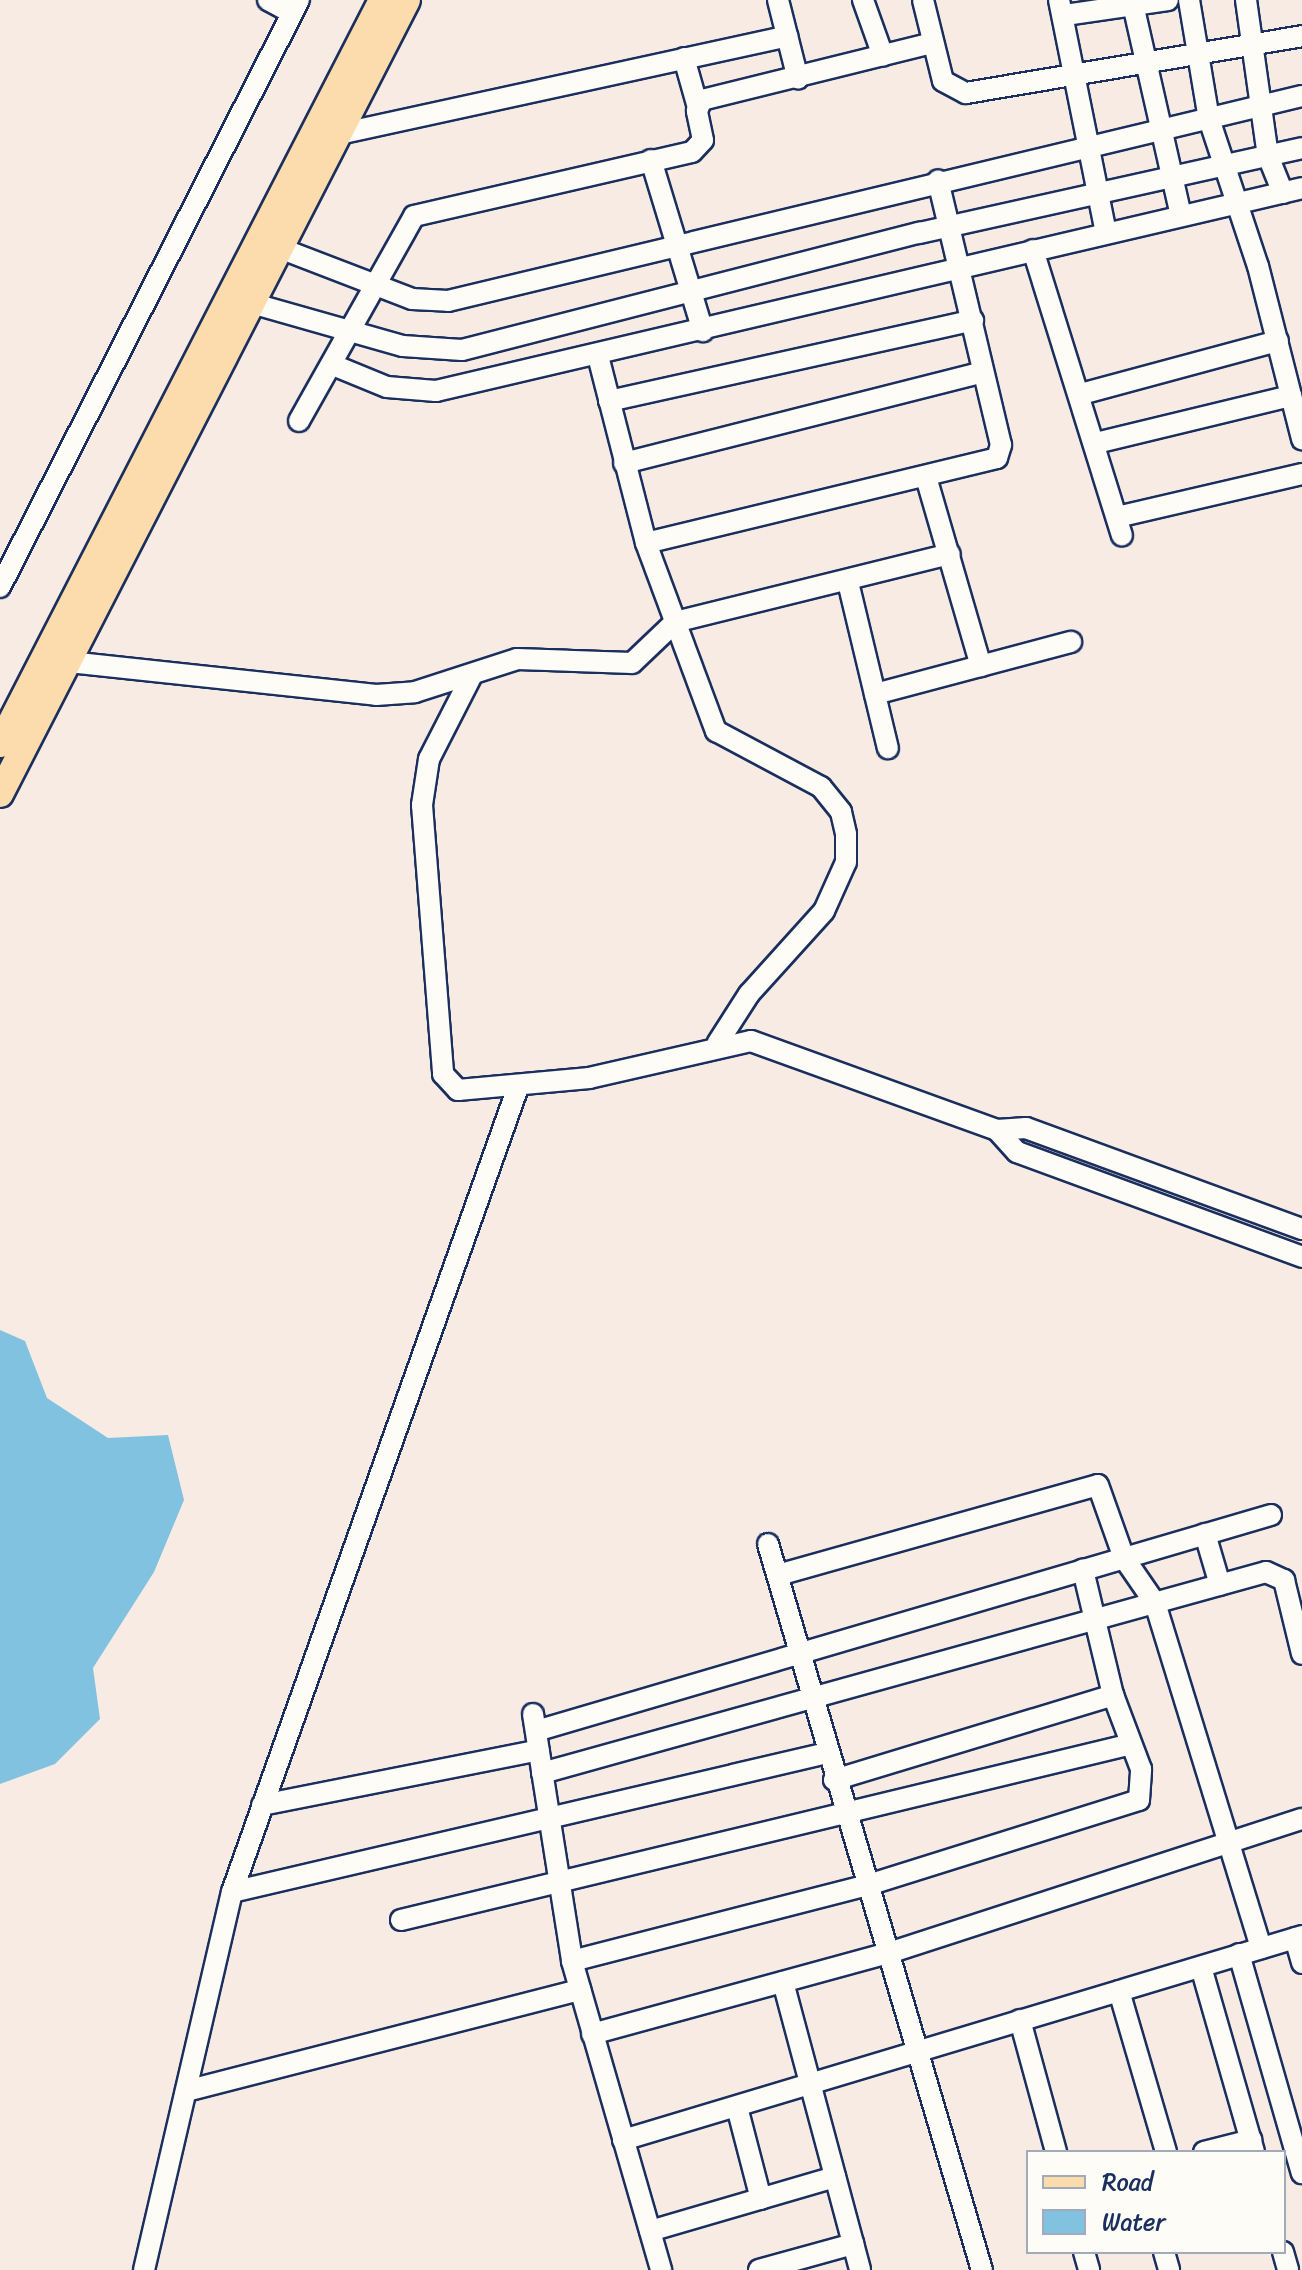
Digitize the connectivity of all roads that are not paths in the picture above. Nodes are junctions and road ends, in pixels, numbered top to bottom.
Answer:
1 (268, 0) edge
2 (382, 0) edge
3 (407, 0) edge
4 (778, 0) edge
5 (863, 0) edge
6 (923, 0) edge
7 (1168, 0) edge
8 (1189, 0) edge
9 (1246, 0) edge
10 (1132, 3) edge
11 (295, 7) edge
12 (1062, 7) edge
13 (787, 36) junction
14 (1302, 38) edge
15 (932, 43) junction
16 (1254, 44) junction
17 (1202, 53) junction
18 (883, 56) junction
19 (684, 58) junction
20 (1148, 62) junction
21 (1072, 74) junction
22 (798, 79) junction
23 (1302, 96) edge
24 (697, 104) junction
25 (1266, 105) junction
26 (1209, 119) junction
27 (1162, 130) junction
28 (339, 134) junction
29 (1088, 147) junction
30 (1302, 148) edge
31 (1268, 156) junction
32 (651, 160) junction
33 (1227, 163) junction
34 (1172, 175) junction
35 (938, 180) junction
36 (1292, 190) edge
37 (1099, 192) junction
38 (1238, 203) junction
39 (1181, 216) junction
40 (949, 226) junction
41 (1106, 233) junction
42 (678, 243) junction
43 (268, 244) junction
44 (1033, 250) junction
45 (960, 266) junction
46 (374, 285) junction
47 (691, 289) junction
48 (251, 303) junction
49 (973, 320) junction
50 (703, 331) junction
51 (350, 332) junction
52 (1278, 341) junction
53 (598, 356) junction
54 (333, 365) junction
55 (983, 372) junction
56 (1081, 394) junction
57 (609, 401) junction
58 (1296, 407) edge
59 (299, 421) dead end
60 (1302, 439) edge
61 (1096, 443) junction
62 (624, 463) junction
63 (1302, 474) edge
64 (926, 477) junction
65 (646, 543) junction
66 (950, 554) junction
67 (848, 582) junction
68 (0, 587) edge
69 (675, 622) junction
70 (1071, 642) dead end
71 (69, 662) junction
72 (981, 666) junction
73 (471, 677) junction
74 (875, 694) junction
75 (0, 744) edge
76 (888, 748) dead end
77 (0, 794) edge
78 (717, 1044) junction
79 (518, 1087) junction
80 (997, 1130) junction
81 (1302, 1229) edge
82 (1302, 1257) edge
83 (1271, 1515) dead end
84 (1205, 1534) junction
85 (768, 1544) dead end
86 (1124, 1558) junction
87 (1083, 1570) junction
88 (778, 1575) junction
89 (1220, 1585) junction
90 (1155, 1603) junction
91 (1096, 1620) junction
92 (801, 1652) junction
93 (1302, 1654) edge
94 (1113, 1695) junction
95 (813, 1699) junction
96 (536, 1732) junction
97 (1123, 1746) dead end
98 (827, 1753) junction
99 (542, 1773) junction
100 (834, 1780) junction
101 (262, 1805) junction
102 (844, 1817) junction
103 (1302, 1819) edge
104 (550, 1822) junction
105 (1233, 1841) junction
106 (560, 1884) junction
107 (868, 1885) junction
108 (232, 1892) junction
109 (401, 1920) dead end
110 (1299, 1937) edge
111 (1261, 1948) junction
112 (889, 1953) junction
113 (1239, 1954) junction
114 (572, 1961) junction
115 (1302, 1963) edge
116 (1201, 1967) junction
117 (783, 1982) junction
118 (580, 1990) junction
119 (1119, 1991) junction
120 (1020, 2020) junction
121 (592, 2034) junction
122 (920, 2053) junction
123 (811, 2085) junction
124 (186, 2091) junction
125 (737, 2107) junction
126 (623, 2140) junction
127 (1253, 2146) edge
128 (1055, 2150) edge
129 (1165, 2150) edge
130 (1220, 2150) edge
131 (1302, 2173) edge
132 (835, 2177) junction
133 (761, 2199) junction
134 (650, 2231) junction
135 (853, 2244) junction
136 (144, 2270) edge
137 (661, 2270) edge
138 (759, 2270) edge
139 (860, 2270) edge
140 (982, 2270) edge

1 - 11 street
2 - 43 main road
3 - 28 main road
4 - 13 street
5 - 18 street
6 - 15 street
7 - 10 street
8 - 17 street
9 - 16 street
10 - 12 street
10 - 20 street
11 - 68 street
12 - 21 street
13 - 19 street
13 - 22 street
14 - 16 street
15 - 18 street
15 - 21 street
16 - 17 street
16 - 25 street
17 - 20 street
17 - 26 street
18 - 22 street
19 - 24 street
19 - 28 street
20 - 21 street
20 - 27 street
21 - 29 street
22 - 24 street
23 - 25 street
24 - 32 street
25 - 26 street
25 - 31 street
26 - 27 street
26 - 33 street
27 - 29 street
27 - 34 street
28 - 43 main road
29 - 35 street
29 - 37 street
30 - 31 street
31 - 33 street
31 - 36 street
32 - 42 street
32 - 46 street
33 - 34 street
33 - 38 street
34 - 37 street
34 - 39 street
35 - 40 street
35 - 42 street
36 - 38 street
37 - 40 street
37 - 41 street
38 - 39 street
38 - 52 street
39 - 41 street
40 - 45 street
40 - 47 street
41 - 44 street
42 - 46 street
42 - 47 street
43 - 46 street
43 - 48 main road
43 - 75 main road
44 - 45 street
44 - 56 street
45 - 49 street
45 - 50 street
46 - 51 street
47 - 50 street
47 - 51 street
48 - 51 street
48 - 71 main road
49 - 55 street
49 - 57 street
50 - 53 street
51 - 54 street
52 - 56 street
52 - 58 street
53 - 54 street
53 - 57 street
54 - 59 street
55 - 62 street
55 - 64 street
56 - 61 street
57 - 62 street
58 - 60 street
58 - 61 street
61 - 63 street
62 - 65 street
64 - 65 street
64 - 66 street
65 - 69 street
66 - 67 street
66 - 72 street
67 - 69 street
67 - 74 street
69 - 73 street
69 - 78 street
70 - 72 street
71 - 73 street
71 - 77 main road
72 - 74 street
73 - 79 street
74 - 76 street
78 - 79 street
78 - 80 street
79 - 101 street
80 - 81 street
80 - 82 street
83 - 84 street
84 - 86 street
84 - 89 street
85 - 88 street
86 - 87 street
86 - 88 street
86 - 90 street
87 - 91 street
87 - 92 street
88 - 92 street
89 - 90 street
89 - 93 street
90 - 91 street
90 - 105 street
91 - 94 street
91 - 95 street
92 - 95 street
92 - 96 street
94 - 100 street
94 - 107 street
95 - 98 street
95 - 99 street
96 - 99 street
96 - 101 street
97 - 102 street
98 - 100 street
98 - 104 street
99 - 104 street
100 - 102 street
101 - 108 street
102 - 106 street
102 - 107 street
103 - 105 street
104 - 106 street
104 - 108 street
105 - 111 street
105 - 112 street
106 - 109 street
106 - 114 street
107 - 112 street
107 - 114 street
108 - 124 street
110 - 111 street
110 - 115 street
111 - 113 street
112 - 117 street
112 - 122 street
113 - 116 street
113 - 131 street
114 - 118 street
116 - 119 street
116 - 127 street
117 - 121 street
117 - 123 street
118 - 121 street
118 - 124 street
119 - 120 street
119 - 129 street
120 - 122 street
120 - 128 street
121 - 126 street
122 - 123 street
122 - 140 street
123 - 125 street
123 - 132 street
124 - 136 street
125 - 126 street
125 - 133 street
126 - 134 street
127 - 130 street
132 - 133 street
132 - 135 street
133 - 134 street
134 - 137 street
135 - 138 street
135 - 139 street

